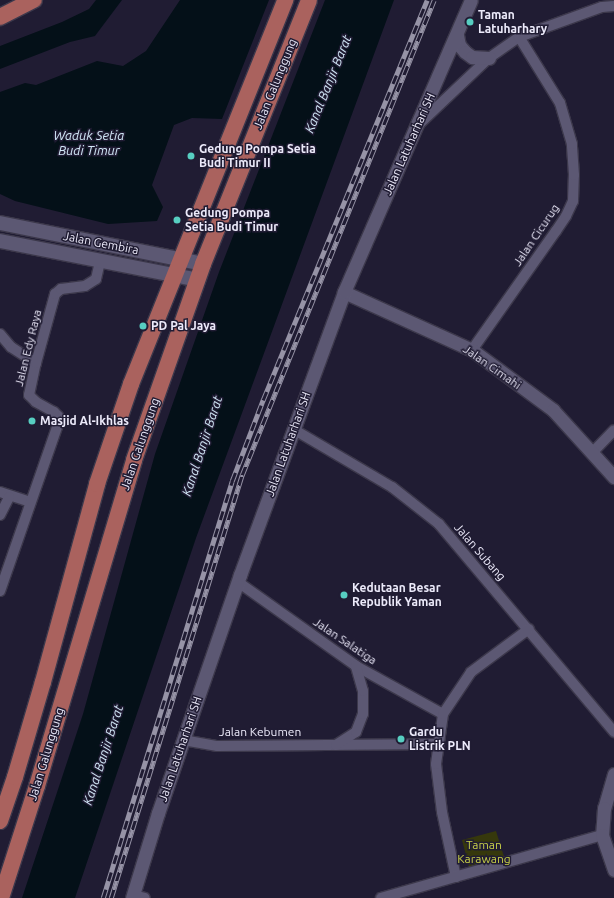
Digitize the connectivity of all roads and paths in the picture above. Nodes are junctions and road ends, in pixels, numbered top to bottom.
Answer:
1 (34, 0) edge
2 (285, 0) edge
3 (310, 0) edge
4 (471, 0) edge
5 (614, 6) edge
6 (0, 17) edge
7 (456, 34) junction
8 (519, 37) junction
9 (489, 58) junction
10 (417, 126) junction
11 (0, 222) edge
12 (0, 241) edge
13 (180, 259) junction
14 (100, 261) junction
15 (203, 264) junction
16 (174, 275) junction
17 (198, 280) junction
18 (344, 292) junction
19 (1, 338) edge
20 (472, 350) junction
21 (36, 363) junction
22 (292, 429) junction
23 (614, 430) edge
24 (593, 452) junction
25 (614, 477) edge
26 (4, 495) edge
27 (30, 502) junction
28 (0, 515) edge
29 (238, 582) junction
30 (0, 592) edge
31 (528, 629) junction
32 (356, 666) junction
33 (42, 682) junction
34 (66, 688) junction
35 (443, 714) junction
36 (614, 732) edge
37 (183, 740) junction
38 (437, 744) junction
39 (336, 745) junction
40 (614, 774) edge
41 (0, 820) edge
42 (602, 835) junction
43 (614, 870) edge
44 (456, 877) junction
45 (137, 897) edge
46 (1, 898) edge
47 (381, 898) edge

1 - 6 main road
2 - 13 main road, Jalan Galunggung
3 - 15 main road, Jalan Galunggung
4 - 7 street, Jalan Latuharhari SH
5 - 8 street
7 - 9 street
7 - 10 street, Jalan Latuharhari SH
8 - 9 street
8 - 20 street, Jalan Cicurug
9 - 10 street
10 - 18 street, Jalan Latuharhari SH
11 - 13 main road, Jalan Gembira
12 - 14 main road, Jalan Gembira
13 - 15 main road, Jalan Gembira
13 - 16 main road, Jalan Galunggung
14 - 16 main road, Jalan Gembira
14 - 21 street, Jalan Edy Raya
15 - 17 main road, Jalan Galunggung
16 - 17 main road, Jalan Gembira
16 - 33 main road, Jalan Galunggung
17 - 34 main road, Jalan Galunggung
18 - 20 street, Jalan Cimahi
18 - 22 street, Jalan Latuharhari SH
19 - 21 street
20 - 24 street, Jalan Cimahi
21 - 27 street, Jalan Edy Raya
22 - 29 street, Jalan Latuharhari SH
22 - 31 street, Jalan Subang
23 - 24 street
24 - 25 street, Jalan Cimahi
26 - 27 street
26 - 28 street
27 - 30 street, Jalan Edy Raya
29 - 32 street, Jalan Salatiga
29 - 37 street, Jalan Latuharhari SH
31 - 35 street
31 - 36 street, Jalan Subang
32 - 35 street, Jalan Salatiga
32 - 39 street
33 - 34 main road
33 - 41 main road, Jalan Galunggung
34 - 46 main road, Jalan Galunggung
35 - 38 street
37 - 39 street, Jalan Kebumen
37 - 45 street, Jalan Latuharhari SH
38 - 39 street, Jalan Kebumen
38 - 44 street
40 - 42 street
42 - 43 street
42 - 44 street
44 - 47 street

